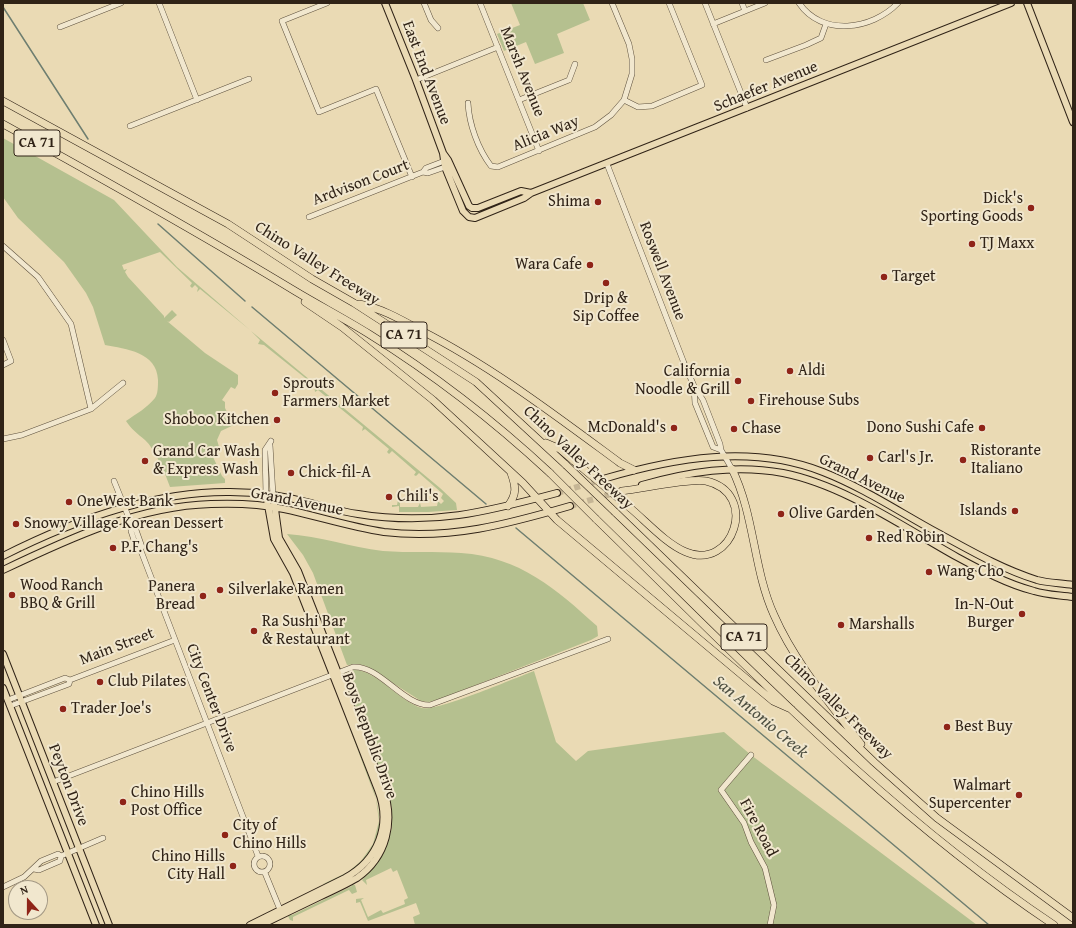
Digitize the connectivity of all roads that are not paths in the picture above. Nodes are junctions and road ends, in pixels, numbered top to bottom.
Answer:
1 (121, 3) edge
2 (159, 3) edge
3 (327, 3) edge
4 (385, 3) edge
5 (424, 3) edge
6 (480, 3) edge
7 (612, 3) edge
8 (669, 3) edge
9 (705, 3) edge
10 (742, 3) edge
11 (765, 3) edge
12 (799, 3) edge
13 (898, 3) edge
14 (1011, 3) edge
15 (1027, 3) edge
16 (745, 11) junction
17 (713, 24) junction
18 (826, 24) junction
19 (60, 27) dead end
20 (438, 28) dead end
21 (498, 47) junction
22 (766, 60) dead end
23 (575, 64) dead end
24 (248, 79) dead end
25 (416, 80) junction
26 (197, 100) junction
27 (519, 100) junction
28 (624, 100) junction
29 (3, 101) edge
30 (468, 103) dead end
31 (747, 108) junction
32 (1073, 122) edge
33 (3, 124) edge
34 (130, 126) dead end
35 (539, 151) junction
36 (447, 163) junction
37 (607, 164) junction
38 (412, 177) junction
39 (531, 192) junction
40 (472, 208) joint
41 (466, 215) joint
42 (309, 217) dead end
43 (3, 246) edge
44 (297, 292) junction
45 (354, 303) junction
46 (3, 340) edge
47 (3, 365) edge
48 (123, 383) dead end
49 (91, 409) junction
50 (3, 439) edge
51 (541, 440) junction
52 (270, 443) dead end
53 (723, 453) junction
54 (732, 469) junction
55 (634, 470) junction
56 (510, 471) junction
57 (603, 479) tunnel mouth
58 (114, 481) dead end
59 (620, 492) joint
60 (557, 493) tunnel mouth
61 (270, 495) junction
62 (537, 498) junction
63 (508, 506) junction
64 (570, 506) tunnel mouth
65 (124, 507) junction
66 (271, 507) junction
67 (550, 512) junction
68 (129, 518) junction
69 (3, 556) edge
70 (3, 570) edge
71 (1073, 585) edge
72 (1073, 597) edge
73 (608, 639) dead end
74 (175, 640) junction
75 (3, 654) edge
76 (335, 673) junction
77 (3, 688) edge
78 (21, 698) junction
79 (9, 703) junction
80 (791, 709) junction
81 (207, 723) junction
82 (751, 755) dead end
83 (874, 762) junction
84 (53, 782) junction
85 (103, 838) dead end
86 (79, 849) junction
87 (65, 855) junction
88 (258, 856) junction
89 (265, 873) junction
90 (3, 887) edge
91 (281, 912) junction
92 (1073, 918) edge
93 (96, 925) edge
94 (109, 925) edge
95 (250, 925) edge
96 (261, 925) edge
97 (770, 925) edge
98 (1054, 925) edge

1 - 19 street
2 - 26 street
3 - 38 street
4 - 25 main road, East End Avenue
5 - 20 street
6 - 21 street, Marsh Avenue
7 - 28 street
8 - 28 street
9 - 17 street
10 - 16 street
11 - 16 street
12 - 18 street
13 - 18 street
14 - 31 main road, Schaefer Avenue
15 - 32 main road
16 - 17 street
17 - 31 street
18 - 22 street
21 - 25 street
21 - 27 street, Marsh Avenue
23 - 27 street
24 - 26 street
25 - 36 main road, East End Avenue
26 - 34 street
27 - 35 street, Marsh Avenue
28 - 35 street, Alicia Way
29 - 45 highway, Chino Valley Freeway / CA 71
30 - 35 street, Alicia Way
31 - 37 main road, Schaefer Avenue
33 - 44 highway, Chino Valley Freeway / CA 71
36 - 38 street, Ardvison Court
36 - 40 main road, East End Avenue
36 - 41 main road, East End Avenue
37 - 39 main road, Schaefer Avenue
37 - 53 street, Roswell Avenue
38 - 42 street, Ardvison Court
39 - 40 main road, Schaefer Avenue
39 - 41 main road, Schaefer Avenue
43 - 49 street
44 - 56 highway
44 - 80 highway, Chino Valley Freeway / CA 71, bridge
45 - 51 highway, Chino Valley Freeway / CA 71
45 - 55 highway
46 - 47 street
48 - 49 street
49 - 50 street
51 - 59 highway, bridge
51 - 83 highway, Chino Valley Freeway / CA 71, bridge
52 - 61 street
53 - 54 street, Roswell Avenue
53 - 55 main road, Grand Avenue
53 - 71 main road, Grand Avenue
54 - 59 main road, Grand Avenue
54 - 72 main road, Grand Avenue
54 - 83 highway
55 - 57 main road, Grand Avenue
56 - 62 highway
56 - 63 highway
58 - 65 street, City Center Drive
60 - 62 main road, Grand Avenue
61 - 63 main road, Grand Avenue
61 - 65 main road, Grand Avenue
61 - 66 main road, Boys Republic Drive
62 - 63 main road, Grand Avenue
62 - 67 highway
64 - 67 main road, Grand Avenue
65 - 68 street, City Center Drive
65 - 69 main road, Grand Avenue
66 - 67 main road, Grand Avenue
66 - 68 main road, Grand Avenue
66 - 76 main road, Boys Republic Drive
67 - 80 highway
68 - 70 main road, Grand Avenue
68 - 74 street, City Center Drive
73 - 76 street
74 - 78 street, Main Street
74 - 81 street, City Center Drive
75 - 78 main road, Peyton Drive
76 - 81 street
76 - 91 main road, Boys Republic Drive
77 - 79 main road, Peyton Drive
78 - 79 street, Main Street
78 - 84 main road, Peyton Drive
79 - 87 main road, Peyton Drive
80 - 98 highway, Chino Valley Freeway / CA 71
81 - 84 street
81 - 88 street, City Center Drive
82 - 97 street, Fire Road
83 - 92 highway, Chino Valley Freeway / CA 71
84 - 86 main road, Peyton Drive
85 - 86 street
86 - 87 street
86 - 94 main road, Peyton Drive
87 - 90 street
87 - 93 main road, Peyton Drive
88 - 89 street, City Center Drive
88 - 89 street, City Center Drive
89 - 91 street, City Center Drive
91 - 95 main road, Boys Republic Drive
91 - 96 main road, Boys Republic Drive

